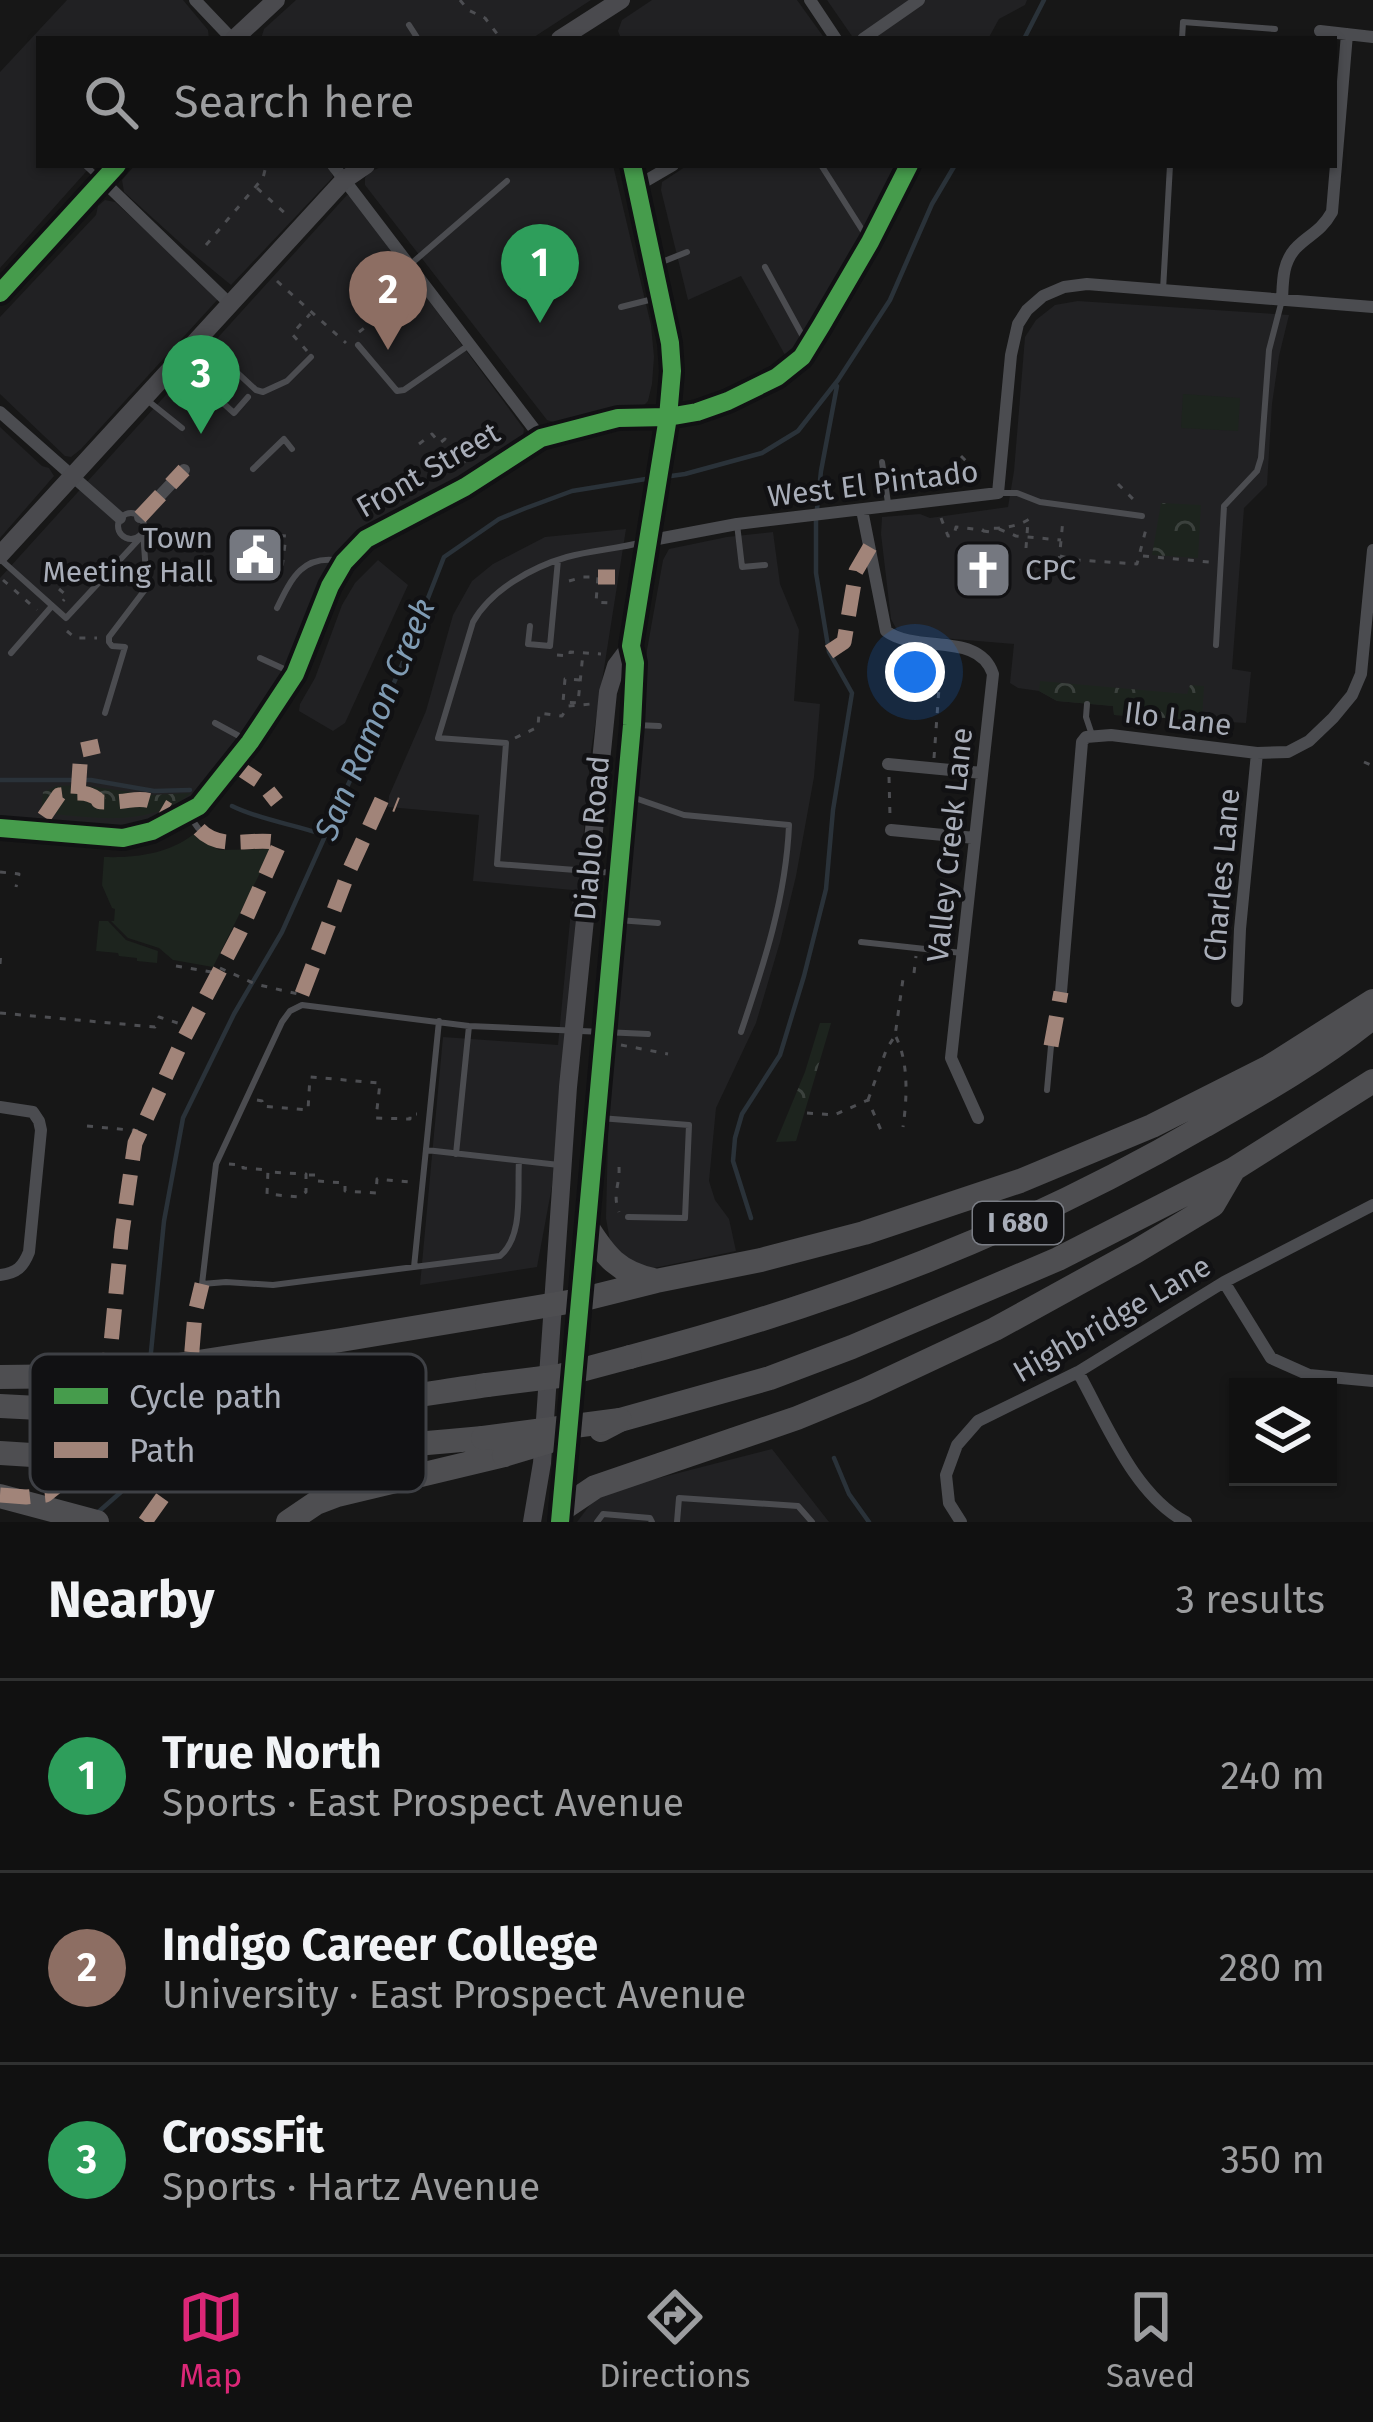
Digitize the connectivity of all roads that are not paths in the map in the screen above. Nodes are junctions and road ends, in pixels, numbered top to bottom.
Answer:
1 (195, 0) edge
2 (276, 0) edge
3 (621, 0) edge
4 (810, 0) edge
5 (919, 0) edge
6 (594, 18) junction
7 (409, 25) dead end
8 (1275, 29) dead end
9 (1320, 31) dead end
10 (1347, 34) junction
11 (231, 36) edge
12 (237, 36) edge
13 (416, 36) edge
14 (565, 36) edge
15 (599, 36) edge
16 (834, 36) edge
17 (867, 36) edge
18 (1181, 36) edge
19 (1373, 37) edge
20 (1337, 153) edge
21 (88, 168) edge
22 (113, 168) edge
23 (633, 168) edge
24 (668, 168) edge
25 (823, 168) edge
26 (907, 168) edge
27 (1170, 168) edge
28 (1336, 168) edge
29 (339, 172) edge
30 (102, 180) junction
31 (507, 181) dead end
32 (637, 186) junction
33 (870, 242) junction
34 (687, 251) dead end
35 (410, 266) junction
36 (654, 266) junction
37 (765, 267) dead end
38 (1163, 290) junction
39 (0, 293) edge
40 (660, 297) junction
41 (1282, 300) junction
42 (230, 304) junction
43 (621, 307) dead end
44 (1373, 307) edge
45 (199, 338) junction
46 (358, 345) dead end
47 (469, 345) junction
48 (808, 347) junction
49 (311, 358) road end
50 (177, 362) junction
51 (248, 397) dead end
52 (144, 398) junction
53 (0, 412) edge
54 (668, 417) junction
55 (182, 428) dead end
56 (541, 438) junction
57 (292, 448) dead end
58 (882, 462) dead end
59 (184, 470) dead end
60 (253, 470) dead end
61 (72, 477) junction
62 (998, 493) junction
63 (888, 506) junction
64 (857, 510) junction
65 (1142, 516) road end
66 (121, 518) junction
67 (737, 524) junction
68 (142, 528) junction
69 (647, 541) junction
70 (1373, 550) edge
71 (0, 557) edge
72 (558, 560) junction
73 (344, 562) junction
74 (765, 565) dead end
75 (52, 606) junction
76 (277, 608) dead end
77 (530, 626) dead end
78 (1216, 645) dead end
79 (631, 646) junction
80 (11, 652) dead end
81 (260, 658) dead end
82 (296, 674) junction
83 (1087, 704) dead end
84 (105, 712) dead end
85 (215, 723) dead end
86 (632, 724) junction
87 (659, 726) dead end
88 (1092, 736) junction
89 (250, 742) junction
90 (1257, 753) junction
91 (889, 764) road end
92 (982, 773) junction
93 (626, 795) junction
94 (188, 814) junction
95 (0, 828) edge
96 (198, 828) dead end
97 (890, 830) road end
98 (975, 838) junction
99 (589, 871) junction
100 (619, 873) junction
101 (586, 908) junction
102 (615, 915) junction
103 (658, 923) dead end
104 (861, 942) dead end
105 (962, 953) junction
106 (1061, 992) dead end
107 (1237, 1001) dead end
108 (1373, 1001) edge
109 (1373, 1017) edge
110 (439, 1021) junction
111 (469, 1026) junction
112 (574, 1030) junction
113 (741, 1032) dead end
114 (648, 1034) dead end
115 (609, 1038) junction
116 (1051, 1046) dead end
117 (1373, 1081) edge
118 (1047, 1090) dead end
119 (0, 1107) edge
120 (597, 1117) junction
121 (978, 1118) dead end
122 (426, 1150) junction
123 (456, 1154) junction
124 (519, 1160) junction
125 (562, 1165) junction
126 (1234, 1169) junction
127 (1373, 1205) edge
128 (628, 1217) road end
129 (587, 1227) junction
130 (414, 1267) junction
131 (0, 1275) edge
132 (656, 1281) junction
133 (1223, 1282) junction
134 (580, 1300) junction
135 (552, 1305) junction
136 (253, 1354) edge
137 (1078, 1372) junction
138 (0, 1377) edge
139 (30, 1377) edge
140 (1373, 1381) edge
141 (426, 1394) edge
142 (0, 1406) edge
143 (30, 1408) edge
144 (609, 1426) junction
145 (426, 1443) edge
146 (0, 1453) edge
147 (30, 1455) edge
148 (426, 1474) edge
149 (350, 1492) edge
150 (0, 1496) edge
151 (560, 1516) edge
152 (97, 1522) edge
153 (288, 1522) edge
154 (532, 1522) edge
155 (597, 1522) edge
156 (652, 1522) edge
157 (677, 1522) edge
158 (812, 1522) edge
159 (961, 1522) edge
160 (1186, 1522) edge

1 - 11 street
2 - 12 street
3 - 6 street
4 - 16 street
5 - 17 street
6 - 14 street
6 - 15 street
7 - 13 lane
8 - 18 lane
9 - 10 street
10 - 19 street
10 - 20 street
21 - 30 lane
22 - 30 street
23 - 32 street, Diablo Road
24 - 32 street
25 - 33 lane
26 - 33 street, Front Street
27 - 38 lane
28 - 41 street
29 - 35 street
29 - 42 street
30 - 39 street
30 - 42 street
31 - 35 lane
32 - 36 street, Diablo Road
33 - 48 street, Front Street
34 - 36 lane
35 - 47 street
36 - 40 street, Diablo Road
37 - 48 lane
38 - 41 street, West El Pintado
38 - 62 street, West El Pintado
40 - 43 lane
40 - 54 street, Diablo Road
41 - 44 street, West El Pintado
41 - 78 lane
42 - 45 street
45 - 49 lane
45 - 50 street
46 - 47 lane
47 - 56 street
48 - 54 street, Front Street
50 - 51 lane
50 - 52 street
52 - 55 lane
52 - 61 street
53 - 61 street
54 - 56 street, Front Street
54 - 69 street, Diablo Road
56 - 73 street, Front Street
57 - 60 lane
58 - 63 lane
59 - 68 street
61 - 66 street
61 - 71 street
62 - 63 street, West El Pintado
62 - 65 lane
63 - 64 street, West El Pintado
64 - 67 street, West El Pintado
64 - 92 street, Valley Creek Lane
66 - 68 lane
66 - 68 lane
67 - 69 street, West El Pintado
67 - 74 lane
68 - 75 lane
68 - 84 lane
69 - 72 lane
69 - 79 street, Diablo Road
70 - 90 street, Ilo Lane
71 - 75 lane
72 - 77 lane
72 - 99 lane
73 - 76 lane
73 - 82 street, Front Street
75 - 80 lane
79 - 86 street, Diablo Road
79 - 99 street, Diablo Road
81 - 82 lane
82 - 89 street, Front Street
83 - 88 lane
85 - 89 lane
86 - 87 lane
86 - 93 street, Diablo Road
88 - 90 street, Ilo Lane
88 - 106 street, Ilo Lane
89 - 94 street, Front Street
90 - 107 street, Charles Lane
91 - 92 street
92 - 98 street, Valley Creek Lane
93 - 100 street, Diablo Road
93 - 113 lane
94 - 95 street, Front Street
94 - 96 lane
97 - 98 street
98 - 105 street, Valley Creek Lane
99 - 100 lane
99 - 101 street, Diablo Road
100 - 102 street, Diablo Road
101 - 102 lane
101 - 112 street, Diablo Road
102 - 103 lane
102 - 115 street, Diablo Road
104 - 105 lane
105 - 121 street, Valley Creek Lane
108 - 132 highway
109 - 141 highway, I 680, bridge
110 - 111 lane
110 - 122 lane
110 - 130 lane
111 - 112 lane
111 - 123 lane
112 - 115 lane
112 - 125 street, Diablo Road
114 - 115 lane
115 - 120 street, Diablo Road
116 - 118 lane
117 - 126 highway, I 680
119 - 131 street
120 - 128 lane
120 - 129 street, Diablo Road
122 - 123 lane
122 - 130 lane
123 - 124 lane
124 - 125 lane
124 - 130 lane
125 - 135 street, Diablo Road
126 - 144 highway, I 680
126 - 151 highway
127 - 133 street, Highbridge Lane
129 - 132 highway
129 - 134 street, Diablo Road
132 - 134 highway
133 - 137 street, Highbridge Lane
133 - 140 street
134 - 135 highway
134 - 151 street, Diablo Road
135 - 136 highway
135 - 154 street, Diablo Road
137 - 159 street, Highbridge Lane
137 - 160 street
138 - 139 highway
142 - 143 highway, I 680, bridge
144 - 145 highway, I 680, bridge
144 - 148 highway, bridge
146 - 147 highway, I 680, bridge
149 - 153 highway, bridge
150 - 152 highway
155 - 156 lane
157 - 158 lane

